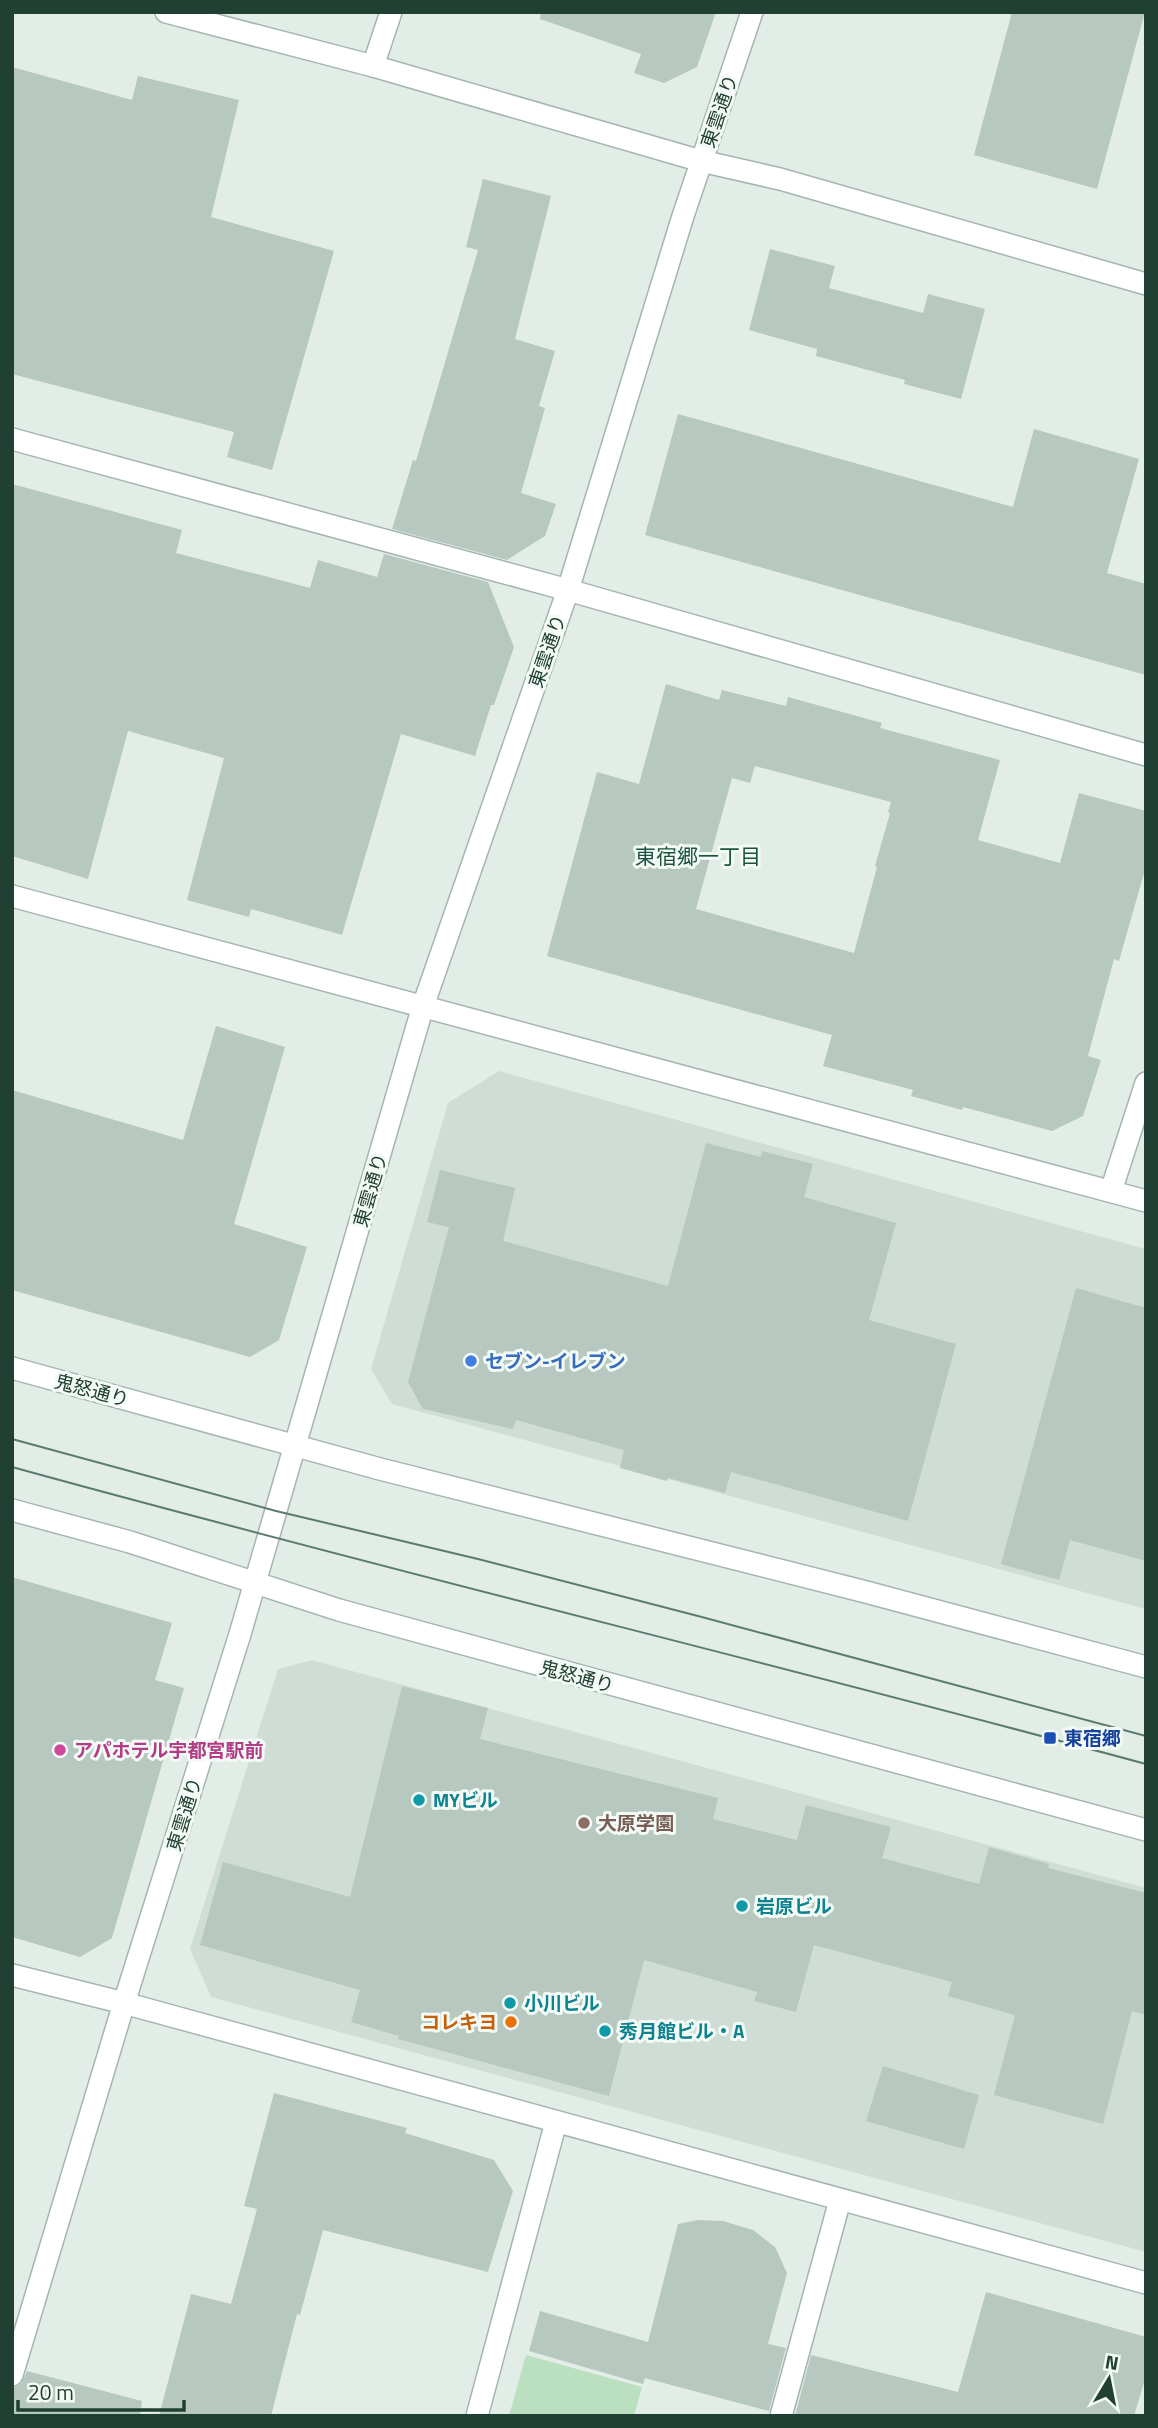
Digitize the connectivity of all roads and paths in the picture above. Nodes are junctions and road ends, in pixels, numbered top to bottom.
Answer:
1 (166, 12) edge
2 (391, 12) edge
3 (752, 12) edge
4 (373, 66) junction
5 (701, 161) junction
6 (1146, 284) edge
7 (12, 439) edge
8 (568, 590) junction
9 (1146, 755) edge
10 (12, 896) edge
11 (423, 1006) junction
12 (1146, 1083) edge
13 (1111, 1191) junction
14 (1146, 1201) edge
15 (12, 1368) edge
16 (295, 1445) junction
17 (12, 1510) edge
18 (255, 1581) junction
19 (1146, 1667) edge
20 (1146, 1830) edge
21 (12, 1975) edge
22 (124, 2003) junction
23 (556, 2122) junction
24 (840, 2200) junction
25 (1146, 2283) edge
26 (12, 2375) edge
27 (477, 2416) edge
28 (781, 2416) edge

1 - 4 street
2 - 4 street
3 - 5 street, 東雲通り
4 - 5 street
5 - 6 street
5 - 8 street, 東雲通り
7 - 8 street
8 - 9 street
8 - 11 street, 東雲通り
10 - 11 street
11 - 13 street
11 - 16 street, 東雲通り
12 - 13 street
13 - 14 street
15 - 16 street, 鬼怒通り
16 - 18 street, 東雲通り
16 - 19 street, 鬼怒通り
17 - 18 street, 鬼怒通り
18 - 20 street, 鬼怒通り
18 - 22 street, 東雲通り
21 - 22 street
22 - 23 street
22 - 26 street, 東雲通り
23 - 24 street
23 - 27 street
24 - 25 street
24 - 28 street

